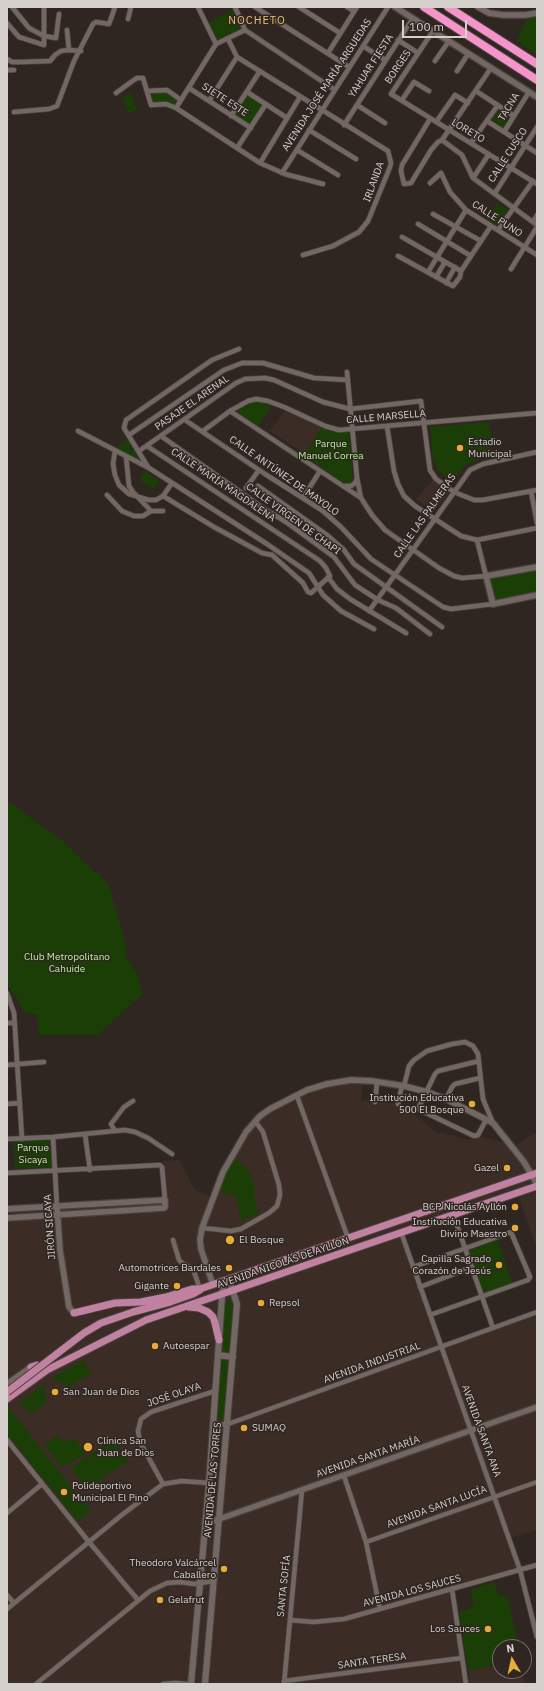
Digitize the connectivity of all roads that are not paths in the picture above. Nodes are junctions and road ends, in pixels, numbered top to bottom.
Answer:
1 (12, 7) edge
2 (44, 7) edge
3 (115, 7) edge
4 (131, 7) edge
5 (198, 7) edge
6 (255, 7) edge
7 (299, 7) edge
8 (347, 7) edge
9 (388, 7) edge
10 (395, 7) edge
11 (424, 7) edge
12 (448, 7) edge
13 (478, 7) edge
14 (237, 8) edge
15 (356, 9) edge
16 (537, 13) edge
17 (59, 14) dead end
18 (413, 18) junction
19 (128, 19) dead end
20 (7, 23) edge
21 (67, 30) dead end
22 (245, 30) junction
23 (433, 31) junction
24 (340, 33) junction
25 (44, 36) junction
26 (228, 39) junction
27 (398, 40) junction
28 (449, 41) junction
29 (216, 44) junction
30 (363, 46) junction
31 (69, 50) junction
32 (81, 51) junction
33 (328, 53) junction
34 (418, 54) junction
35 (468, 54) junction
36 (238, 57) junction
37 (7, 59) edge
38 (385, 60) junction
39 (435, 61) dead end
40 (537, 64) edge
41 (349, 67) junction
42 (491, 68) junction
43 (7, 70) edge
44 (14, 70) dead end
45 (260, 71) junction
46 (458, 71) dead end
47 (537, 80) edge
48 (189, 88) junction
49 (335, 90) junction
50 (147, 91) junction
51 (429, 91) dead end
52 (476, 91) junction
53 (247, 92) junction
54 (529, 92) junction
55 (116, 93) dead end
56 (391, 94) joint
57 (300, 97) junction
58 (537, 97) edge
59 (181, 100) junction
60 (402, 100) junction
61 (209, 101) junction
62 (468, 103) junction
63 (266, 104) junction
64 (357, 105) junction
65 (498, 105) junction
66 (176, 108) junction
67 (322, 111) junction
68 (14, 112) dead end
69 (231, 116) junction
70 (514, 116) junction
71 (287, 118) junction
72 (430, 119) junction
73 (487, 121) junction
74 (436, 122) junction
75 (385, 123) dead end
76 (344, 124) junction
77 (537, 127) edge
78 (251, 128) junction
79 (309, 130) junction
80 (449, 131) junction
81 (504, 132) junction
82 (442, 140) junction
83 (471, 144) junction
84 (525, 145) junction
85 (237, 148) junction
86 (297, 150) junction
87 (537, 152) edge
88 (489, 154) junction
89 (356, 159) dead end
90 (260, 163) junction
91 (511, 167) junction
92 (282, 173) junction
93 (338, 175) dead end
94 (473, 178) junction
95 (535, 182) edge
96 (430, 183) dead end
97 (323, 184) dead end
98 (495, 193) junction
99 (515, 208) junction
100 (466, 210) junction
101 (432, 214) dead end
102 (537, 215) edge
103 (418, 224) dead end
104 (536, 224) edge
105 (458, 226) junction
106 (491, 226) junction
107 (498, 230) junction
108 (402, 237) dead end
109 (446, 241) junction
110 (481, 241) junction
111 (524, 247) junction
112 (537, 255) edge
113 (303, 256) dead end
114 (398, 256) dead end
115 (471, 256) junction
116 (437, 257) junction
117 (445, 262) junction
118 (455, 268) junction
119 (511, 269) dead end
120 (461, 271) junction
121 (428, 272) junction
122 (436, 277) junction
123 (446, 283) junction
124 (239, 349) dead end
125 (347, 372) dead end
126 (348, 380) junction
127 (350, 409) junction
128 (230, 411) junction
129 (537, 413) edge
130 (185, 420) junction
131 (422, 422) junction
132 (387, 426) junction
133 (78, 430) dead end
134 (352, 430) junction
135 (204, 431) junction
136 (129, 435) junction
137 (161, 436) junction
138 (147, 446) junction
139 (115, 451) junction
140 (139, 451) junction
141 (537, 452) edge
142 (126, 456) junction
143 (149, 468) junction
144 (259, 470) junction
145 (320, 471) junction
146 (357, 478) junction
147 (172, 483) junction
148 (258, 486) dead end
149 (345, 486) junction
150 (246, 488) dead end
151 (537, 490) edge
152 (531, 491) junction
153 (454, 492) junction
154 (107, 495) dead end
155 (163, 496) junction
156 (137, 498) junction
157 (303, 498) junction
158 (361, 498) junction
159 (151, 511) junction
160 (163, 511) dead end
161 (434, 519) junction
162 (537, 523) edge
163 (537, 528) edge
164 (476, 540) junction
165 (413, 550) junction
166 (537, 567) edge
167 (394, 576) junction
168 (486, 576) junction
169 (328, 577) junction
170 (318, 586) junction
171 (386, 588) junction
172 (537, 595) edge
173 (378, 600) junction
174 (493, 604) junction
175 (369, 611) junction
176 (442, 627) dead end
177 (374, 629) dead end
178 (406, 633) dead end
179 (430, 634) dead end
180 (7, 993) edge
181 (7, 1023) edge
182 (15, 1023) junction
183 (479, 1061) junction
184 (44, 1062) dead end
185 (17, 1064) junction
186 (7, 1065) edge
187 (480, 1078) junction
188 (377, 1082) junction
189 (403, 1086) junction
190 (427, 1092) junction
191 (297, 1096) junction
192 (446, 1099) junction
193 (134, 1101) dead end
194 (375, 1102) dead end
195 (20, 1103) junction
196 (7, 1104) edge
197 (398, 1104) dead end
198 (486, 1120) junction
199 (255, 1121) junction
200 (493, 1123) junction
201 (115, 1131) junction
202 (85, 1134) junction
203 (53, 1137) junction
204 (7, 1139) edge
205 (22, 1139) junction
206 (172, 1154) dead end
207 (90, 1170) junction
208 (55, 1171) junction
209 (7, 1173) edge
210 (535, 1174) edge
211 (537, 1185) edge
212 (165, 1200) junction
213 (133, 1202) junction
214 (57, 1206) junction
215 (7, 1209) edge
216 (134, 1210) junction
217 (453, 1214) junction
218 (57, 1216) junction
219 (7, 1218) edge
220 (202, 1228) junction
221 (401, 1232) junction
222 (348, 1238) junction
223 (173, 1240) dead end
224 (465, 1248) junction
225 (413, 1266) junction
226 (472, 1267) junction
227 (226, 1281) junction
228 (213, 1285) junction
229 (420, 1287) junction
230 (200, 1290) junction
231 (233, 1291) junction
232 (222, 1295) junction
233 (482, 1296) junction
234 (186, 1307) junction
235 (537, 1312) edge
236 (74, 1313) joint
237 (430, 1315) junction
238 (493, 1328) junction
239 (219, 1340) junction
240 (442, 1347) junction
241 (218, 1355) junction
242 (233, 1357) junction
243 (31, 1367) joint
244 (43, 1373) junction
245 (7, 1384) edge
246 (215, 1391) junction
247 (7, 1392) edge
248 (7, 1400) edge
249 (537, 1407) edge
250 (228, 1424) junction
251 (213, 1426) junction
252 (471, 1430) junction
253 (7, 1440) edge
254 (344, 1476) junction
255 (537, 1482) edge
256 (42, 1484) junction
257 (163, 1484) junction
258 (209, 1484) junction
259 (302, 1490) junction
260 (494, 1496) junction
261 (7, 1513) edge
262 (219, 1520) junction
263 (205, 1524) junction
264 (89, 1542) junction
265 (366, 1542) junction
266 (537, 1565) edge
267 (520, 1570) junction
268 (214, 1581) junction
269 (200, 1584) junction
270 (452, 1589) junction
271 (7, 1594) edge
272 (138, 1600) junction
273 (14, 1603) junction
274 (380, 1609) junction
275 (7, 1610) edge
276 (290, 1620) junction
277 (195, 1632) junction
278 (210, 1634) junction
279 (537, 1634) edge
280 (537, 1637) edge
281 (462, 1658) junction
282 (284, 1683) edge
283 (36, 1684) edge
284 (163, 1684) edge
285 (187, 1684) edge
286 (191, 1684) edge
287 (205, 1684) edge
288 (466, 1684) edge

1 - 25 street
2 - 25 street
3 - 32 street
4 - 19 street
5 - 29 street
6 - 33 street
7 - 24 street
8 - 15 street
9 - 30 street, AVENIDA JOSÉ MARÍA ARGUEDAS
10 - 18 street
11 - 47 highway
12 - 40 highway
13 - 16 street
14 - 22 street
15 - 24 street
17 - 25 street
18 - 23 street
18 - 27 street, YAHUAR FIESTA
20 - 25 street
21 - 31 street
22 - 26 street
22 - 49 street
23 - 28 street
23 - 34 street, BORGES
24 - 33 street
26 - 29 street
26 - 36 street
27 - 34 street
27 - 38 street, YAHUAR FIESTA
28 - 35 street
28 - 39 street
29 - 48 street
30 - 38 street
30 - 41 street, AVENIDA JOSÉ MARÍA ARGUEDAS
31 - 32 street
31 - 37 street
32 - 68 street
33 - 41 street
34 - 56 street, BORGES
35 - 42 street
35 - 46 street
36 - 45 street, IRLANDA
36 - 61 street
38 - 64 street, YAHUAR FIESTA
41 - 49 street, AVENIDA JOSÉ MARÍA ARGUEDAS
42 - 52 street
42 - 54 street
43 - 44 street
45 - 53 street
45 - 57 street, IRLANDA
48 - 59 street
48 - 61 street, SIETE ESTE
49 - 67 street, AVENIDA JOSÉ MARÍA ARGUEDAS
50 - 55 street
50 - 59 street
50 - 66 street
51 - 60 street
52 - 62 street
52 - 65 street
53 - 63 street
53 - 69 street
54 - 58 street
54 - 70 street, TACNA
56 - 60 street, LORETO
57 - 67 street, IRLANDA
57 - 71 street
59 - 66 street
60 - 72 street, LORETO
61 - 69 street, SIETE ESTE
62 - 74 street
62 - 80 street
63 - 71 street
63 - 78 street
64 - 75 street
64 - 76 street, YAHUAR FIESTA
65 - 70 street
65 - 73 street
66 - 85 street
67 - 76 street, IRLANDA
67 - 79 street, AVENIDA JOSÉ MARÍA ARGUEDAS
69 - 78 street, SIETE ESTE
70 - 81 street, TACNA
71 - 90 street
72 - 74 street, LORETO
72 - 82 street
73 - 81 street
73 - 83 street
74 - 80 street, LORETO
76 - 113 street, IRLANDA
77 - 84 street, CALLE CUSCO
78 - 85 street
79 - 86 street, AVENIDA JOSÉ MARÍA ARGUEDAS
79 - 89 street
80 - 82 street
80 - 83 street, LORETO
81 - 84 street
82 - 94 street
83 - 88 street, LORETO
84 - 87 street
84 - 91 street, CALLE CUSCO
85 - 90 street
86 - 92 street, AVENIDA JOSÉ MARÍA ARGUEDAS
86 - 93 street
88 - 91 street, LORETO
88 - 94 street
90 - 92 street
91 - 95 street, LORETO
91 - 98 street, CALLE CUSCO
92 - 97 street
94 - 98 street
95 - 99 street
96 - 100 street, CALLE PUNO
98 - 99 street
99 - 104 street
99 - 107 street
100 - 105 street
100 - 106 street, CALLE PUNO
101 - 105 street
102 - 104 street
103 - 109 street
104 - 111 street
105 - 109 street
105 - 110 street
106 - 107 street, CALLE PUNO
106 - 110 street
107 - 111 street, CALLE PUNO
108 - 116 street
109 - 115 street
109 - 116 street
110 - 115 street
111 - 112 street, CALLE PUNO
111 - 119 street
114 - 121 street
115 - 120 street
116 - 117 street
116 - 121 street
117 - 118 street
117 - 122 street
118 - 120 street
118 - 123 street
120 - 123 street
121 - 122 street
122 - 123 street
124 - 136 street
125 - 126 street
126 - 127 street
126 - 136 street
127 - 130 street, PASAJE EL ARENAL
127 - 131 street, PASAJE EL ARENAL
127 - 134 street
128 - 134 street, CALLE MARSELLA
128 - 135 street, CALLE MARSELLA
128 - 145 street
129 - 131 street, CALLE MARSELLA
130 - 135 street, CALLE ANTÚNEZ DE MAYOLO
130 - 137 street, PASAJE EL ARENAL
131 - 132 street, CALLE MARSELLA
131 - 153 street
132 - 134 street, CALLE MARSELLA
132 - 161 street
133 - 139 street
134 - 146 street
135 - 144 street, CALLE ANTÚNEZ DE MAYOLO
136 - 140 street
137 - 138 street, PASAJE EL ARENAL
137 - 173 street, CALLE VIRGEN DE CHAPI
138 - 140 street, PASAJE EL ARENAL
138 - 169 street, CALLE MARÍA MAGDALENA
139 - 142 street
139 - 156 street
140 - 143 street
141 - 153 street, CALLE LAS PALMERAS
142 - 143 street
142 - 156 street
143 - 147 street
144 - 150 street
144 - 157 street, CALLE ANTÚNEZ DE MAYOLO
145 - 149 street
145 - 157 street
146 - 149 street
146 - 158 street
147 - 155 street
147 - 170 street
148 - 171 street, CALLE VIRGEN DE CHAPI
149 - 158 street
151 - 152 street
152 - 153 street
152 - 162 street
153 - 161 street, CALLE LAS PALMERAS
154 - 159 street
155 - 156 street
155 - 170 street
156 - 159 street
157 - 167 street, CALLE ANTÚNEZ DE MAYOLO
158 - 165 street
159 - 160 street
161 - 164 street
161 - 165 street, CALLE LAS PALMERAS
163 - 164 street
164 - 168 street
165 - 167 street, CALLE LAS PALMERAS
165 - 168 street
166 - 168 street
167 - 171 street, CALLE LAS PALMERAS
167 - 174 street, CALLE ANTÚNEZ DE MAYOLO
168 - 174 street
169 - 170 street
169 - 175 street, CALLE MARÍA MAGDALENA
170 - 177 street
171 - 173 street, CALLE LAS PALMERAS
171 - 176 street, CALLE VIRGEN DE CHAPI
172 - 174 street
173 - 175 street, CALLE LAS PALMERAS
173 - 179 street, CALLE VIRGEN DE CHAPI
175 - 178 street, CALLE MARÍA MAGDALENA
180 - 182 street
181 - 182 street
182 - 185 street
183 - 187 street
183 - 189 street
183 - 190 street
184 - 185 street
185 - 186 street
185 - 195 street
187 - 192 street
187 - 200 street
188 - 189 street
188 - 191 street
188 - 194 street
189 - 190 street
189 - 197 street
190 - 192 street
190 - 198 street
191 - 199 street
191 - 222 street
192 - 198 street
193 - 201 street
195 - 196 street
195 - 205 street
198 - 200 street
199 - 220 street
199 - 220 street
200 - 210 street
201 - 202 street
201 - 206 street
202 - 203 street
202 - 207 street
203 - 205 street
203 - 208 street, JIRÓN SICAYA
204 - 205 street
207 - 208 street
207 - 212 street
208 - 209 street
208 - 214 street, JIRÓN SICAYA
210 - 211 street
210 - 222 main road, AVENIDA NICOLÁS DE AYLLÓN
211 - 217 main road, AVENIDA NICOLÁS DE AYLLÓN
212 - 213 street
212 - 216 street
213 - 214 street
213 - 216 street
214 - 215 street
214 - 218 street, JIRÓN SICAYA
216 - 218 street
217 - 221 main road, AVENIDA NICOLÁS DE AYLLÓN
217 - 224 street
218 - 219 street
218 - 236 street, JIRÓN SICAYA
220 - 228 street
221 - 225 street, AVENIDA SANTA ANA
221 - 231 main road, AVENIDA NICOLÁS DE AYLLÓN
222 - 227 main road, AVENIDA NICOLÁS DE AYLLÓN
223 - 230 street
224 - 225 street
224 - 226 street
224 - 233 street
225 - 229 street, AVENIDA SANTA ANA
226 - 229 street
226 - 233 street
227 - 228 main road, AVENIDA NICOLÁS DE AYLLÓN
227 - 231 main road, AVENIDA DE LAS TORRES
227 - 232 main road, AVENIDA DE LAS TORRES
228 - 230 main road, AVENIDA NICOLÁS DE AYLLÓN
229 - 237 street, AVENIDA SANTA ANA
230 - 236 main road, AVENIDA NICOLÁS DE AYLLÓN
230 - 247 main road, bridge
231 - 232 main road, AVENIDA NICOLÁS DE AYLLÓN
231 - 242 main road, AVENIDA DE LAS TORRES
232 - 234 main road, AVENIDA NICOLÁS DE AYLLÓN
232 - 239 main road, AVENIDA DE LAS TORRES
233 - 237 street
233 - 238 street
234 - 239 main road
234 - 244 main road, AVENIDA NICOLÁS DE AYLLÓN
235 - 238 street, AVENIDA INDUSTRIAL
237 - 240 street, AVENIDA SANTA ANA
238 - 240 street, AVENIDA INDUSTRIAL
239 - 241 main road, AVENIDA DE LAS TORRES
240 - 250 street, AVENIDA INDUSTRIAL
240 - 252 street, AVENIDA SANTA ANA
241 - 242 main road
241 - 246 main road, AVENIDA DE LAS TORRES
242 - 250 main road, AVENIDA DE LAS TORRES
243 - 244 main road
243 - 245 street
244 - 248 main road, AVENIDA NICOLÁS DE AYLLÓN
246 - 251 main road, AVENIDA DE LAS TORRES
246 - 257 street, JOSÉ OLAYA
249 - 252 street, AVENIDA SANTA MARÍA
250 - 251 street, AVENIDA INDUSTRIAL
250 - 262 main road, AVENIDA DE LAS TORRES
251 - 258 main road, AVENIDA DE LAS TORRES
252 - 254 street, AVENIDA SANTA MARÍA
252 - 260 street, AVENIDA SANTA ANA
253 - 256 street
254 - 259 street, AVENIDA SANTA MARÍA
254 - 265 street
255 - 260 street, AVENIDA SANTA LUCÍA
256 - 261 street
256 - 264 street
257 - 258 street
257 - 264 street
258 - 263 main road, AVENIDA DE LAS TORRES
259 - 262 street, AVENIDA SANTA MARÍA
259 - 276 street, SANTA SOFÍA
260 - 265 street, AVENIDA SANTA LUCÍA
260 - 267 street, AVENIDA SANTA ANA
262 - 263 street, AVENIDA SANTA MARÍA
262 - 268 main road, AVENIDA DE LAS TORRES
263 - 269 main road, AVENIDA DE LAS TORRES
264 - 272 street
264 - 273 street
265 - 274 street
266 - 267 street, AVENIDA LOS SAUCES
267 - 270 street, AVENIDA LOS SAUCES
267 - 279 street, AVENIDA SANTA ANA
268 - 269 street
268 - 278 main road, AVENIDA DE LAS TORRES
269 - 272 street
269 - 277 main road, AVENIDA DE LAS TORRES
270 - 274 street, AVENIDA LOS SAUCES
270 - 281 street
271 - 273 street
272 - 283 street
273 - 275 street
274 - 276 street, AVENIDA LOS SAUCES
276 - 282 street, SANTA SOFÍA
277 - 278 main road
277 - 286 main road, AVENIDA DE LAS TORRES
278 - 287 main road, AVENIDA DE LAS TORRES
279 - 280 street, AVENIDA SANTA ANA
281 - 282 street, SANTA TERESA
281 - 288 street
284 - 285 street

